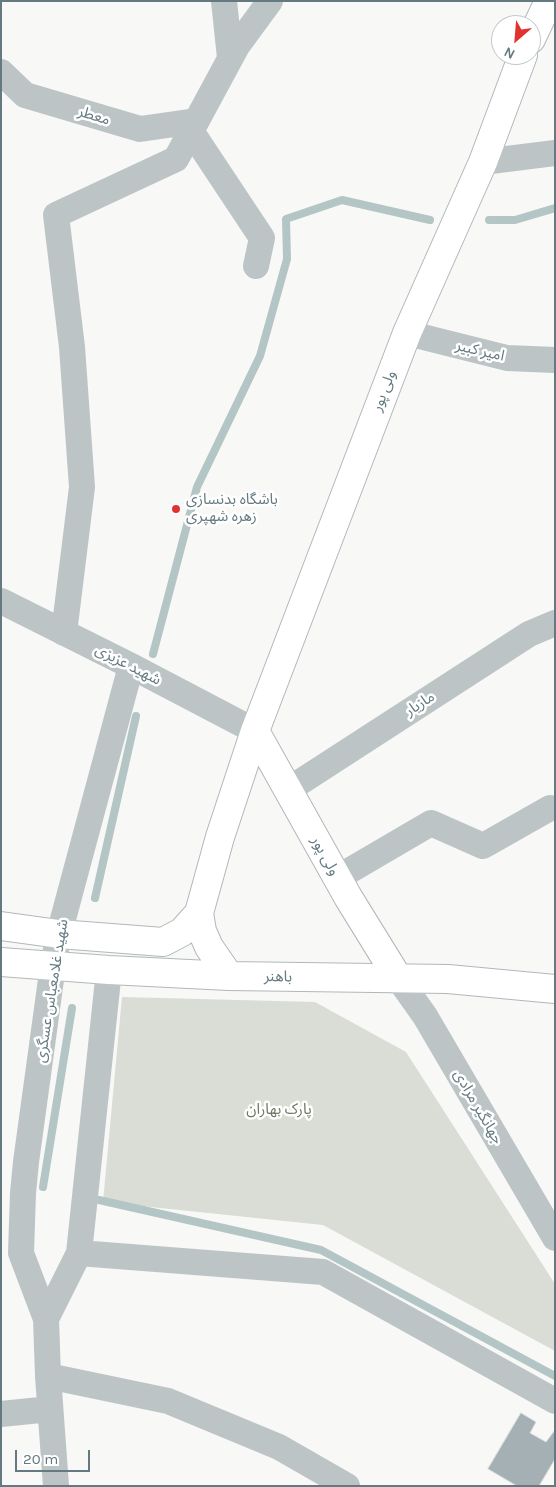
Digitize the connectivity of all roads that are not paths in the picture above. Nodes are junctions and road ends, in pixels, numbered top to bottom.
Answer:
1 (224, 1) edge
2 (270, 1) edge
3 (548, 1) edge
4 (541, 17) edge
5 (230, 58) junction
6 (519, 65) edge
7 (1, 72) edge
8 (194, 126) junction
9 (555, 153) edge
10 (483, 162) junction
11 (256, 266) dead end
12 (407, 333) junction
13 (555, 360) edge
14 (1, 601) edge
15 (555, 623) edge
16 (64, 633) junction
17 (131, 666) junction
18 (255, 731) junction
19 (288, 790) junction
20 (550, 808) dead end
21 (337, 878) junction
22 (199, 913) junction
23 (1, 926) edge
24 (59, 934) junction
25 (1, 962) edge
26 (53, 965) junction
27 (109, 970) junction
28 (229, 976) junction
29 (398, 978) junction
30 (555, 989) edge
31 (555, 1238) edge
32 (79, 1253) junction
33 (11, 1254) edge
34 (46, 1319) junction
35 (48, 1376) junction
36 (555, 1401) edge
37 (50, 1409) junction
38 (1, 1414) edge
39 (56, 1486) edge
40 (347, 1486) edge

1 - 5 street
2 - 5 street
3 - 4 main road
5 - 8 street
6 - 10 main road, ولی پور
7 - 8 street, معطر
8 - 11 street
8 - 16 street
9 - 10 street
10 - 12 main road, ولی پور
12 - 13 street, امیر کبیر
12 - 18 main road, ولی پور
14 - 16 street, شهید عزیزی
15 - 19 street, مازیار
16 - 17 street, شهید عزیزی
17 - 18 street, شهید عزیزی
17 - 24 street, شهید غلامعباس عسگری
18 - 19 main road, ولی پور
18 - 22 main road, ولی پور
19 - 21 main road, ولی پور
20 - 21 street
21 - 29 main road, ولی پور
22 - 24 main road
22 - 28 main road, ولی پور
23 - 24 main road
24 - 26 street, شهید غلامعباس عسگری
25 - 26 main road, باهنر
26 - 27 main road, باهنر
26 - 33 street, شهید غلامعباس عسگری
27 - 28 main road, باهنر
27 - 32 street, شهید غلامعباس عسگری
28 - 29 main road, باهنر
29 - 30 main road, باهنر
29 - 31 street, جهانگیر مرادی
32 - 34 street, شهید غلامعباس عسگری
32 - 36 street
33 - 34 street, شهید غلامعباس عسگری
34 - 35 street, شهید غلامعباس عسگری
35 - 37 street, شهید غلامعباس عسگری
35 - 40 street
37 - 38 street
37 - 39 street, شهید غلامعباس عسگری

